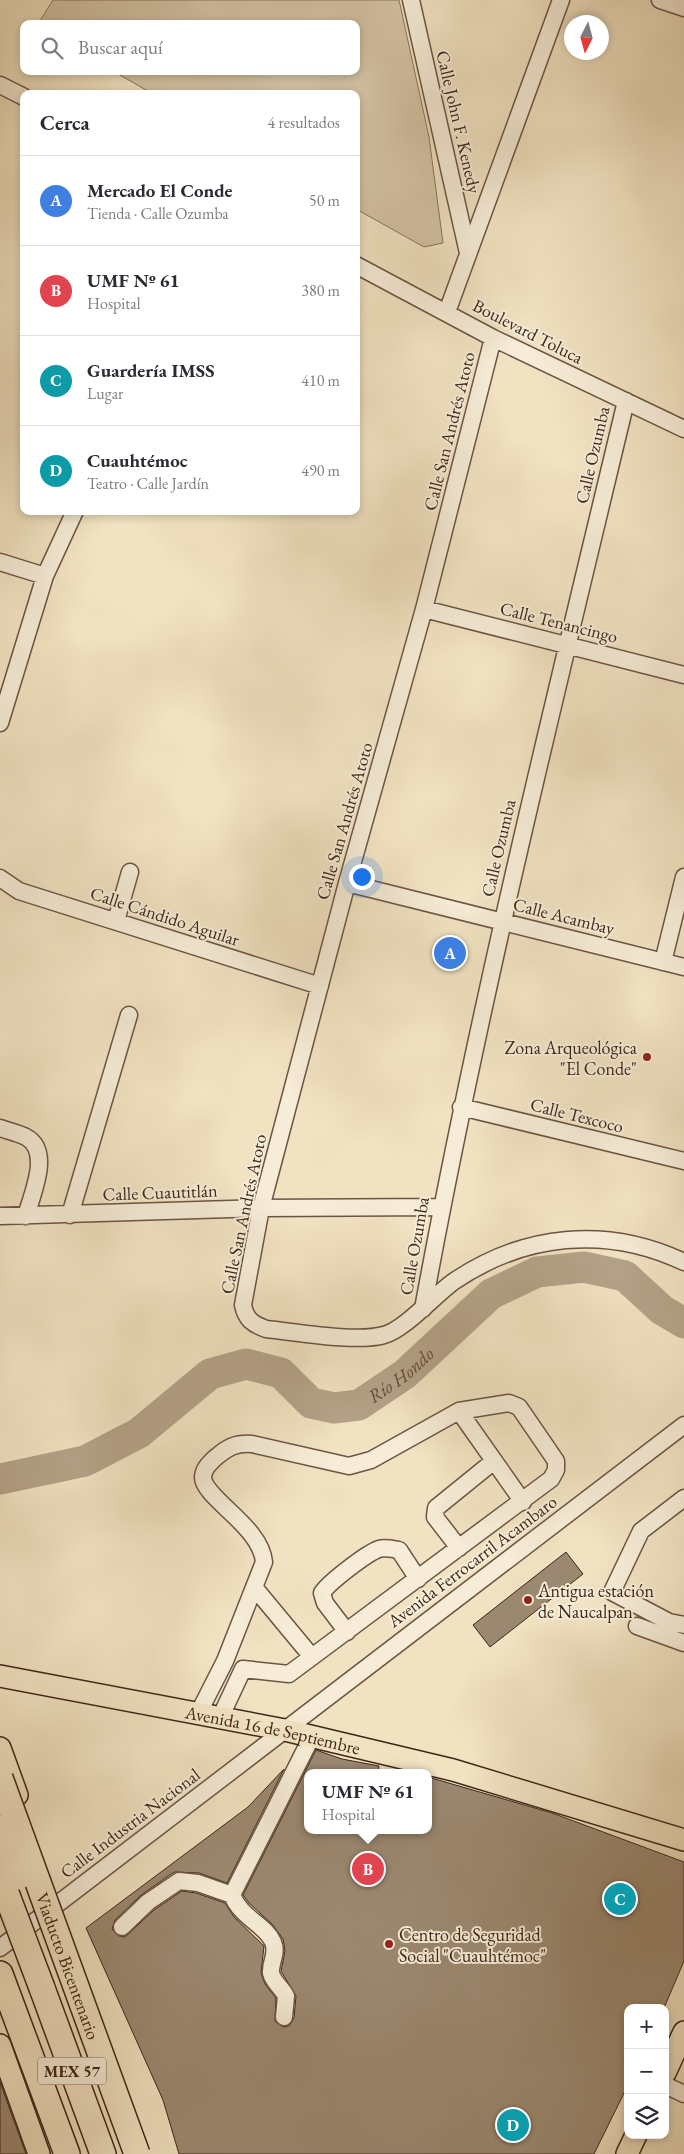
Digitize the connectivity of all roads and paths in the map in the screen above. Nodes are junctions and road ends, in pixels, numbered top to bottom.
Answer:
1 (411, 0) edge
2 (561, 0) edge
3 (660, 0) edge
4 (684, 8) edge
5 (0, 85) edge
6 (20, 95) edge
7 (468, 252) junction
8 (360, 267) edge
9 (447, 312) junction
10 (493, 338) junction
11 (626, 401) junction
12 (684, 429) edge
13 (73, 515) edge
14 (0, 562) edge
15 (46, 576) junction
16 (424, 609) junction
17 (568, 644) junction
18 (684, 675) edge
19 (0, 724) edge
20 (130, 872) dead end
21 (684, 877) edge
22 (0, 878) edge
23 (347, 883) junction
24 (502, 920) junction
25 (116, 921) junction
26 (663, 962) junction
27 (684, 967) edge
28 (320, 986) junction
29 (129, 1015) dead end
30 (461, 1107) junction
31 (0, 1128) edge
32 (684, 1161) edge
33 (442, 1207) junction
34 (260, 1208) junction
35 (70, 1215) junction
36 (0, 1216) edge
37 (26, 1216) junction
38 (684, 1262) edge
39 (423, 1309) junction
40 (459, 1411) junction
41 (684, 1424) edge
42 (494, 1461) junction
43 (684, 1498) edge
44 (523, 1502) junction
45 (459, 1548) junction
46 (418, 1579) junction
47 (254, 1587) junction
48 (636, 1626) dead end
49 (684, 1626) edge
50 (347, 1632) junction
51 (684, 1643) edge
52 (312, 1657) junction
53 (225, 1660) junction
54 (242, 1669) junction
55 (0, 1676) edge
56 (198, 1714) junction
57 (220, 1718) junction
58 (284, 1730) junction
59 (312, 1736) junction
60 (0, 1748) edge
61 (0, 1778) edge
62 (0, 1828) edge
63 (684, 1840) edge
64 (36, 1844) dead end
65 (0, 1877) edge
66 (232, 1895) junction
67 (122, 1927) dead end
68 (0, 1948) edge
69 (78, 1960) dead end
70 (1, 1976) edge
71 (0, 2012) edge
72 (284, 2017) dead end
73 (684, 2032) edge
74 (0, 2045) edge
75 (669, 2064) edge
76 (669, 2088) edge
77 (684, 2094) edge
78 (634, 2139) edge
79 (39, 2154) edge
80 (53, 2154) edge
81 (67, 2154) edge
82 (103, 2154) edge
83 (120, 2154) edge
84 (137, 2154) edge
85 (148, 2154) edge
86 (627, 2154) edge

1 - 7 street, Calle John F. Kenedy
2 - 7 street
3 - 4 street
5 - 6 street
7 - 9 street
8 - 9 street, Boulevard Toluca
9 - 10 street, Boulevard Toluca
10 - 11 street, Boulevard Toluca
10 - 16 street, Calle San Andrés Atoto
11 - 12 street, Boulevard Toluca
11 - 17 street, Calle Ozumba
13 - 15 street
14 - 15 street
15 - 19 street
16 - 17 street, Calle Tenancingo
16 - 23 street, Calle San Andrés Atoto
17 - 18 street, Calle Tenancingo
17 - 24 street, Calle Ozumba
20 - 25 street
21 - 26 street
22 - 25 street, Calle Cándido Aguilar
23 - 24 street, Calle Acambay
23 - 28 street, Calle San Andrés Atoto
24 - 26 street, Calle Acambay
24 - 30 street, Calle Ozumba
25 - 28 street, Calle Cándido Aguilar
26 - 27 street, Calle Acambay
28 - 34 street, Calle San Andrés Atoto
29 - 35 street
30 - 32 street, Calle Texcoco
30 - 33 street, Calle Ozumba
31 - 37 street
33 - 34 street, Calle Cuautitlán
33 - 39 street, Calle Ozumba
34 - 35 street, Calle Cuautitlán
34 - 39 street, Calle San Andrés Atoto
35 - 37 street, Calle Cuautitlán
36 - 37 street, Calle Cuautitlán
38 - 39 street
40 - 42 street
40 - 44 street
40 - 47 street
41 - 58 street, Avenida Ferrocarril Acambaro
42 - 44 street
42 - 45 street
43 - 49 street
44 - 45 street
45 - 46 street
46 - 50 street
46 - 50 street
47 - 52 street
47 - 53 street
48 - 51 street
50 - 52 street
52 - 54 street
53 - 54 street
53 - 56 street
54 - 57 street
55 - 56 main road, Avenida 16 de Septiembre
56 - 57 main road, Avenida 16 de Septiembre
57 - 58 main road, Avenida 16 de Septiembre
58 - 59 main road, Avenida 16 de Septiembre
58 - 68 street, Calle Industria Nacional
59 - 63 main road, Avenida 16 de Septiembre
59 - 66 street
60 - 64 main road
61 - 84 highway, Viaducto Bicentenario, bridge
62 - 83 highway, bridge
65 - 82 highway, MEX 57, bridge
66 - 67 street
66 - 72 street
69 - 85 main road
70 - 81 highway, MEX 57
71 - 80 highway
73 - 75 main road
74 - 79 main road
76 - 77 street
78 - 86 main road

